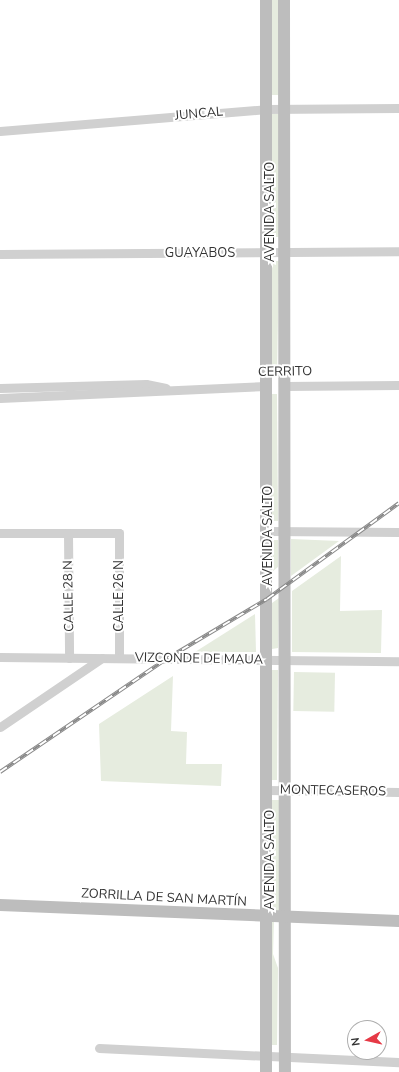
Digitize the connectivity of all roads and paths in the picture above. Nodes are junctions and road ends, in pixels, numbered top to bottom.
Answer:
1 (266, 0) edge
2 (284, 0) edge
3 (399, 108) edge
4 (266, 109) junction
5 (284, 109) junction
6 (0, 131) edge
7 (399, 251) edge
8 (266, 252) junction
9 (284, 252) junction
10 (0, 254) edge
11 (399, 385) edge
12 (266, 386) junction
13 (284, 386) junction
14 (0, 388) edge
15 (171, 388) junction
16 (0, 398) edge
17 (268, 531) junction
18 (282, 532) junction
19 (399, 532) edge
20 (0, 533) edge
21 (68, 533) junction
22 (0, 657) edge
23 (70, 658) junction
24 (102, 658) junction
25 (119, 658) junction
26 (267, 660) junction
27 (284, 660) junction
28 (399, 660) edge
29 (0, 728) edge
30 (266, 790) junction
31 (284, 790) junction
32 (399, 792) edge
33 (0, 905) edge
34 (266, 917) junction
35 (284, 917) junction
36 (399, 921) edge
37 (99, 1048) dead end
38 (266, 1055) junction
39 (285, 1056) junction
40 (399, 1062) edge
41 (266, 1072) edge
42 (285, 1072) edge

1 - 4 street, AVENIDA SALTO
2 - 5 street, AVENIDA SALTO
3 - 5 street, JUNCAL
4 - 5 street, JUNCAL
4 - 6 street, JUNCAL
4 - 8 street, AVENIDA SALTO
5 - 9 street, AVENIDA SALTO
7 - 9 street, GUAYABOS
8 - 9 street, GUAYABOS
8 - 10 street, GUAYABOS
8 - 12 street, AVENIDA SALTO
9 - 13 street, AVENIDA SALTO
11 - 13 street, CERRITO
12 - 13 street, CERRITO
12 - 15 street, CERRITO
12 - 17 street, AVENIDA SALTO
13 - 18 street, AVENIDA SALTO
14 - 15 street, CERRITO
15 - 16 street, CERRITO
17 - 18 street
17 - 26 street, AVENIDA SALTO
18 - 19 street
18 - 27 street, AVENIDA SALTO
20 - 21 street
21 - 23 street, CALLE 28 N
21 - 25 street, CALLE 26 N
22 - 23 street, VIZCONDE DE MAUA
23 - 24 street, VIZCONDE DE MAUA
24 - 25 street, VIZCONDE DE MAUA
24 - 29 street
25 - 26 street, VIZCONDE DE MAUA
26 - 27 street, VIZCONDE DE MAUA
26 - 30 street, AVENIDA SALTO
27 - 28 street, VIZCONDE DE MAUA
27 - 31 street, AVENIDA SALTO
30 - 31 street, MONTECASEROS
30 - 34 street, AVENIDA SALTO
31 - 32 street, MONTECASEROS
31 - 35 street, AVENIDA SALTO
33 - 34 street, ZORRILLA DE SAN MARTÍN
34 - 35 street, ZORRILLA DE SAN MARTÍN
34 - 38 street, AVENIDA SALTO
35 - 36 street, ZORRILLA DE SAN MARTÍN
35 - 39 street, AVENIDA SALTO
37 - 38 street
38 - 39 street
38 - 41 street, AVENIDA SALTO
39 - 40 street
39 - 42 street, AVENIDA SALTO

